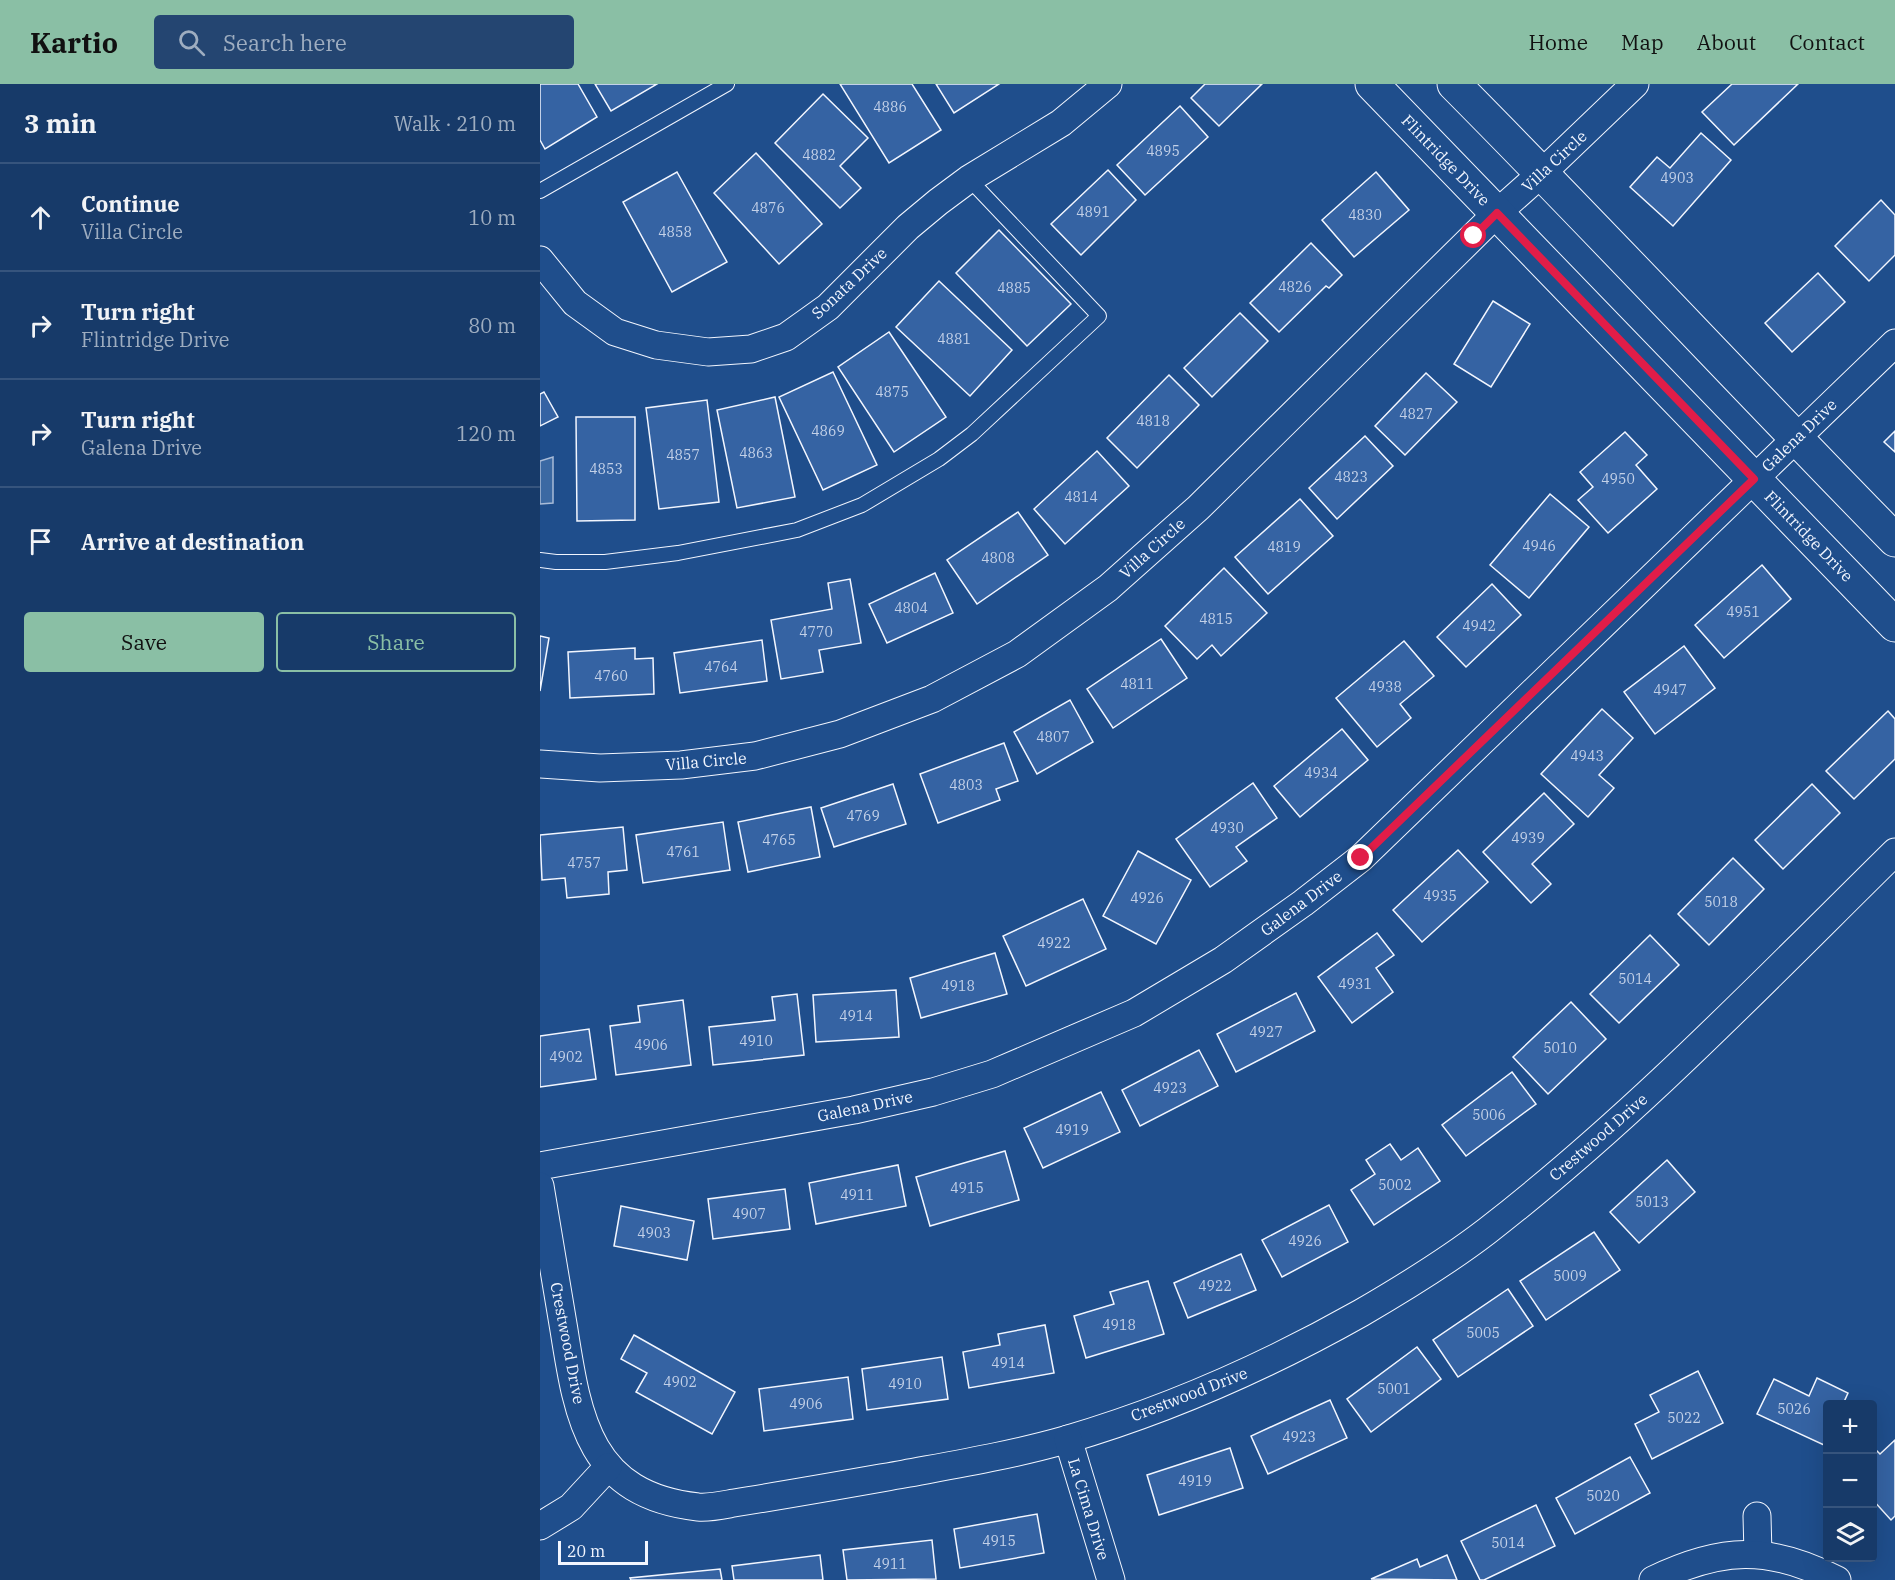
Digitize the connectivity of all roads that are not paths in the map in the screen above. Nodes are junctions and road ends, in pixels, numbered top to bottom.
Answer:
1 (727, 84) edge
2 (1108, 84) edge
3 (1372, 84) edge
4 (1454, 84) edge
5 (1635, 84) edge
6 (1542, 173) junction
7 (969, 179) junction
8 (540, 191) edge
9 (1497, 213) junction
10 (540, 260) edge
11 (1895, 343) edge
12 (1795, 439) junction
13 (1754, 479) junction
14 (1895, 540) edge
15 (540, 560) edge
16 (1895, 625) edge
17 (540, 764) edge
18 (1895, 852) edge
19 (540, 1166) edge
20 (540, 1186) edge
21 (1068, 1439) junction
22 (608, 1467) junction
23 (1757, 1516) dead end
24 (540, 1526) edge
25 (1758, 1554) junction
26 (1111, 1580) edge
27 (1653, 1580) edge
28 (1837, 1580) edge

1 - 8 lane
2 - 7 street, Sonata Drive
3 - 9 street, Flintridge Drive
4 - 6 street
5 - 6 street, Villa Circle
6 - 9 street, Villa Circle
6 - 12 street
7 - 10 street, Sonata Drive
7 - 15 lane
9 - 13 street, Flintridge Drive
9 - 17 street, Villa Circle
11 - 12 street, Galena Drive
12 - 13 street, Galena Drive
12 - 14 street
13 - 16 street, Flintridge Drive
13 - 19 street, Galena Drive
18 - 21 street, Crestwood Drive
20 - 22 street, Crestwood Drive
21 - 22 street, Crestwood Drive
21 - 26 street, La Cima Drive
22 - 24 street
23 - 25 street
25 - 27 street
25 - 28 street

